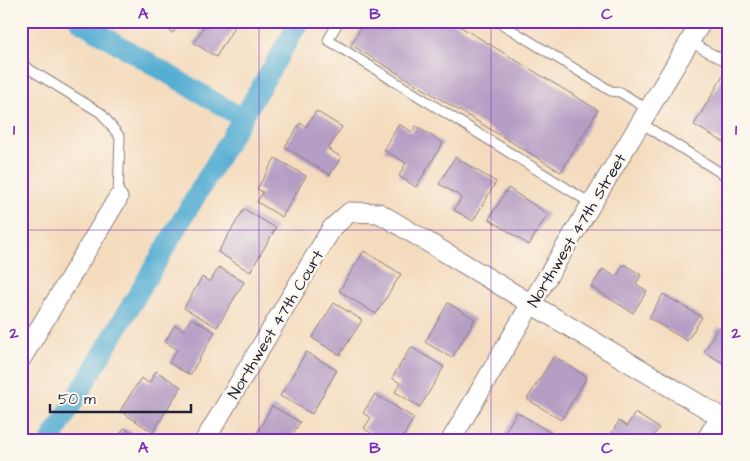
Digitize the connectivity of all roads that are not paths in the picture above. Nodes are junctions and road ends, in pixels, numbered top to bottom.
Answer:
1 (339, 21) edge
2 (496, 21) edge
3 (702, 21) edge
4 (690, 42) junction
5 (729, 63) edge
6 (21, 64) edge
7 (645, 116) junction
8 (729, 178) edge
9 (118, 198) joint
10 (592, 204) junction
11 (531, 304) junction
12 (21, 359) edge
13 (724, 420) edge
14 (204, 440) edge
15 (451, 440) edge
16 (706, 440) edge

1 - 10 lane
2 - 7 lane
3 - 4 street, Northwest 47th Street
4 - 5 lane
4 - 7 street, Northwest 47th Street
6 - 9 lane
7 - 8 lane
7 - 10 street, Northwest 47th Street
9 - 12 street
10 - 11 street, Northwest 47th Street
11 - 13 street
11 - 14 street, Northwest 47th Court
11 - 15 street, Northwest 47th Street
13 - 16 street

